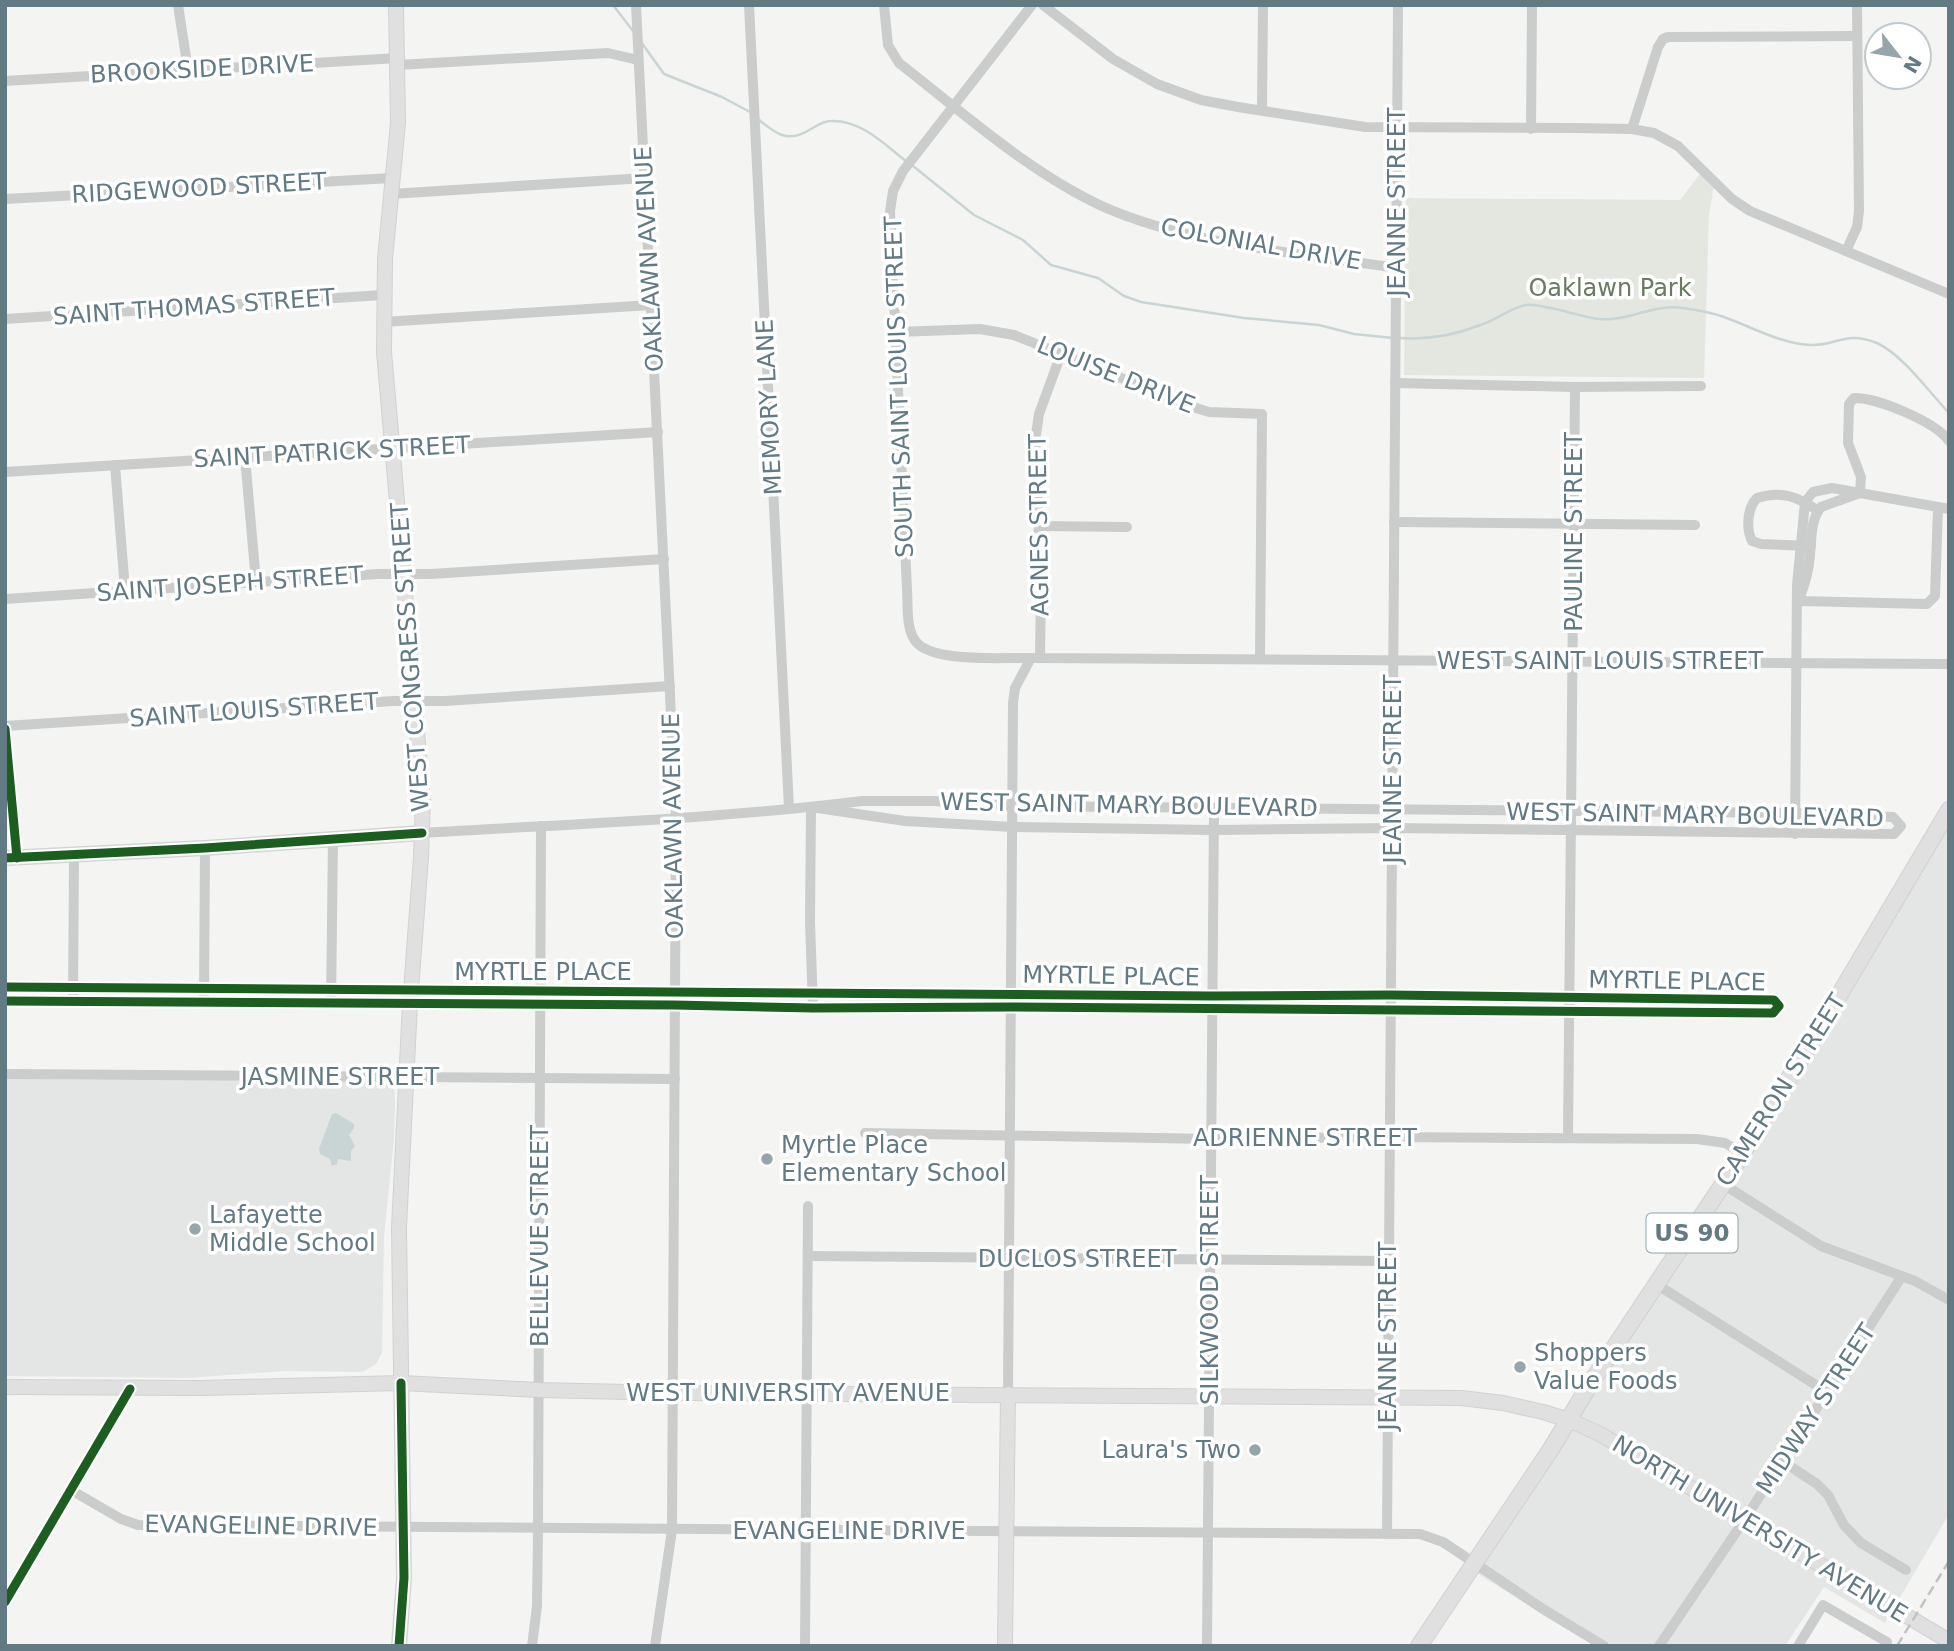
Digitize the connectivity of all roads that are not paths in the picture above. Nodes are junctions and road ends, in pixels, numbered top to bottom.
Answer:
1 (177, 5) edge
2 (396, 5) edge
3 (636, 5) edge
4 (749, 5) edge
5 (884, 5) edge
6 (1032, 5) edge
7 (1043, 5) edge
8 (1263, 5) edge
9 (1398, 5) edge
10 (1532, 5) edge
11 (1857, 5) edge
12 (1857, 36) junction
13 (638, 60) junction
14 (398, 61) junction
15 (188, 70) junction
16 (5, 81) edge
17 (954, 106) junction
18 (1262, 110) junction
19 (1397, 127) junction
20 (1531, 129) junction
21 (1632, 129) junction
22 (393, 178) junction
23 (645, 178) junction
24 (391, 194) junction
25 (5, 199) edge
26 (1846, 251) junction
27 (1396, 268) junction
28 (1949, 294) edge
29 (383, 295) junction
30 (651, 305) junction
31 (5, 319) edge
32 (383, 322) junction
33 (896, 332) junction
34 (1061, 354) junction
35 (1395, 383) junction
36 (1701, 386) dead end
37 (1575, 387) junction
38 (658, 432) junction
39 (1949, 441) edge
40 (393, 448) junction
41 (245, 457) junction
42 (115, 465) junction
43 (5, 472) edge
44 (1860, 493) junction
45 (1805, 502) junction
46 (1943, 508) edge
47 (1818, 511) junction
48 (1394, 522) junction
49 (1574, 523) junction
50 (1695, 525) dead end
51 (1039, 526) junction
52 (1127, 527) dead end
53 (1805, 546) junction
54 (664, 559) junction
55 (404, 574) junction
56 (256, 582) junction
57 (125, 590) junction
58 (5, 599) edge
59 (1798, 601) junction
60 (918, 645) joint
61 (1035, 658) junction
62 (1260, 658) junction
63 (1393, 660) junction
64 (1573, 661) junction
65 (1796, 663) junction
66 (1949, 664) edge
67 (670, 686) junction
68 (415, 701) junction
69 (5, 727) edge
70 (1013, 806) junction
71 (811, 807) junction
72 (789, 808) junction
73 (1214, 809) junction
74 (1392, 810) junction
75 (1949, 810) edge
76 (1572, 812) junction
77 (1795, 813) junction
78 (676, 817) junction
79 (541, 826) junction
80 (1013, 827) junction
81 (1393, 828) junction
82 (1214, 830) junction
83 (1571, 832) junction
84 (422, 833) junction
85 (1795, 834) junction
86 (333, 838) junction
87 (205, 848) junction
88 (74, 855) junction
89 (11, 858) edge
90 (5, 987) edge
91 (73, 988) junction
92 (204, 989) junction
93 (331, 989) junction
94 (541, 991) junction
95 (674, 992) junction
96 (814, 993) junction
97 (1011, 993) junction
98 (1390, 995) junction
99 (1212, 996) junction
100 (410, 997) junction
101 (1570, 998) junction
102 (5, 1001) edge
103 (73, 1002) junction
104 (203, 1002) junction
105 (331, 1004) junction
106 (541, 1005) junction
107 (674, 1005) junction
108 (1011, 1007) junction
109 (813, 1008) junction
110 (1212, 1010) junction
111 (1390, 1010) junction
112 (1570, 1012) junction
113 (5, 1074) edge
114 (407, 1077) junction
115 (541, 1079) junction
116 (675, 1079) junction
117 (865, 1133) dead end
118 (1009, 1135) junction
119 (1389, 1137) junction
120 (1568, 1138) junction
121 (1210, 1139) junction
122 (1742, 1153) junction
123 (1723, 1184) junction
124 (808, 1206) dead end
125 (808, 1256) junction
126 (1009, 1258) junction
127 (1210, 1260) junction
128 (1388, 1261) junction
129 (1902, 1276) junction
130 (1656, 1284) junction
131 (1949, 1300) edge
132 (401, 1383) junction
133 (5, 1387) edge
134 (130, 1389) junction
135 (539, 1390) junction
136 (1827, 1392) junction
137 (673, 1393) junction
138 (808, 1394) junction
139 (1008, 1394) junction
140 (1209, 1395) junction
141 (1388, 1398) junction
142 (1569, 1420) junction
143 (1782, 1461) junction
144 (71, 1490) junction
145 (1745, 1519) junction
146 (403, 1528) junction
147 (538, 1528) junction
148 (672, 1530) junction
149 (806, 1530) junction
150 (1007, 1531) junction
151 (1208, 1532) junction
152 (1387, 1534) junction
153 (1475, 1563) junction
154 (1906, 1570) dead end
155 (5, 1602) edge
156 (1949, 1641) edge
157 (1887, 1642) dead end
158 (399, 1646) edge
159 (533, 1646) edge
160 (655, 1646) edge
161 (805, 1646) edge
162 (1005, 1646) edge
163 (1207, 1646) edge
164 (1419, 1646) edge
165 (1604, 1646) edge
166 (1659, 1646) edge
167 (1798, 1646) edge

1 - 15 street
2 - 14 main road, WEST CONGRESS STREET
3 - 13 street, OAKLAWN AVENUE
4 - 72 street, MEMORY LANE
5 - 17 street, COLONIAL DRIVE
6 - 17 street, SOUTH SAINT LOUIS STREET
7 - 18 street
8 - 18 street
9 - 19 street, JEANNE STREET
10 - 20 street
11 - 12 street
12 - 21 street
12 - 26 street
13 - 14 street, BROOKSIDE DRIVE
13 - 23 street, OAKLAWN AVENUE
14 - 15 street, BROOKSIDE DRIVE
14 - 22 main road, WEST CONGRESS STREET
15 - 16 street, BROOKSIDE DRIVE
17 - 27 street, COLONIAL DRIVE
17 - 33 street, SOUTH SAINT LOUIS STREET
18 - 19 street
19 - 20 street
19 - 27 street, JEANNE STREET
20 - 21 street
21 - 26 street
22 - 24 main road, WEST CONGRESS STREET
22 - 25 street, RIDGEWOOD STREET
23 - 24 street
23 - 30 street, OAKLAWN AVENUE
24 - 29 main road, WEST CONGRESS STREET
26 - 28 street
27 - 35 street, JEANNE STREET
29 - 31 street, SAINT THOMAS STREET
29 - 32 main road, WEST CONGRESS STREET
30 - 32 street
30 - 38 street, OAKLAWN AVENUE
32 - 40 main road, WEST CONGRESS STREET
33 - 34 street, LOUISE DRIVE
33 - 60 street, SOUTH SAINT LOUIS STREET
34 - 51 street, AGNES STREET
34 - 62 street, LOUISE DRIVE
35 - 37 street
35 - 48 street, JEANNE STREET
36 - 37 street
37 - 49 street, PAULINE STREET
38 - 40 street, SAINT PATRICK STREET
38 - 54 street, OAKLAWN AVENUE
39 - 44 street
40 - 41 street, SAINT PATRICK STREET
40 - 55 main road, WEST CONGRESS STREET
41 - 42 street, SAINT PATRICK STREET
41 - 56 street
42 - 43 street, SAINT PATRICK STREET
42 - 57 street
44 - 45 street
44 - 46 street
44 - 47 street
45 - 47 street
45 - 53 street
45 - 53 street
46 - 59 street
47 - 53 street
48 - 49 street
48 - 63 street, JEANNE STREET
49 - 50 street
49 - 64 street, PAULINE STREET
51 - 52 street
51 - 61 street, AGNES STREET
53 - 59 street
54 - 55 street, SAINT JOSEPH STREET
54 - 67 street, OAKLAWN AVENUE
55 - 56 street, SAINT JOSEPH STREET
55 - 68 main road, WEST CONGRESS STREET
56 - 57 street, SAINT JOSEPH STREET
57 - 58 street, SAINT JOSEPH STREET
59 - 65 street
60 - 61 street, WEST SAINT LOUIS STREET
61 - 62 street, WEST SAINT LOUIS STREET
61 - 70 street, AGNES STREET
62 - 63 street, WEST SAINT LOUIS STREET
63 - 64 street, WEST SAINT LOUIS STREET
63 - 74 street, JEANNE STREET
64 - 65 street, WEST SAINT LOUIS STREET
64 - 76 street, PAULINE STREET
65 - 66 street, WEST SAINT LOUIS STREET
65 - 77 street
67 - 68 street, SAINT LOUIS STREET
67 - 78 street, OAKLAWN AVENUE
68 - 69 street, SAINT LOUIS STREET
68 - 84 main road, WEST CONGRESS STREET
69 - 89 street
70 - 71 street, WEST SAINT MARY BOULEVARD
70 - 73 street, WEST SAINT MARY BOULEVARD
70 - 80 street, AGNES STREET
71 - 72 street, WEST SAINT MARY BOULEVARD
71 - 80 street, WEST SAINT MARY BOULEVARD
71 - 96 street
72 - 78 street, WEST SAINT MARY BOULEVARD
73 - 74 street, WEST SAINT MARY BOULEVARD
73 - 82 street, SILKWOOD STREET
74 - 76 street, WEST SAINT MARY BOULEVARD
74 - 81 street, JEANNE STREET
75 - 122 main road, CAMERON STREET / US 90
76 - 77 street, WEST SAINT MARY BOULEVARD
76 - 83 street, PAULINE STREET
77 - 85 street
77 - 85 street, WEST SAINT MARY BOULEVARD
78 - 79 street, WEST SAINT MARY BOULEVARD
78 - 95 street, OAKLAWN AVENUE
79 - 84 street, WEST SAINT MARY BOULEVARD
79 - 94 street, BELLEVUE STREET
80 - 82 street, WEST SAINT MARY BOULEVARD
80 - 97 street, AGNES STREET
81 - 82 street, WEST SAINT MARY BOULEVARD
81 - 83 street, WEST SAINT MARY BOULEVARD
81 - 98 street, JEANNE STREET
82 - 99 street, SILKWOOD STREET
83 - 85 street, WEST SAINT MARY BOULEVARD
83 - 101 street, PAULINE STREET
84 - 86 main road, WEST SAINT MARY BOULEVARD
84 - 100 main road, WEST CONGRESS STREET
86 - 87 main road, WEST SAINT MARY BOULEVARD
86 - 93 street
87 - 88 main road, WEST SAINT MARY BOULEVARD
87 - 92 street
88 - 89 main road, WEST SAINT MARY BOULEVARD
88 - 91 street
90 - 91 street, MYRTLE PLACE
91 - 92 street, MYRTLE PLACE
91 - 103 street
92 - 93 street, MYRTLE PLACE
92 - 104 street
93 - 100 street, MYRTLE PLACE
93 - 105 street
94 - 95 street, MYRTLE PLACE
94 - 100 street, MYRTLE PLACE
94 - 106 street, BELLEVUE STREET
95 - 96 street, MYRTLE PLACE
95 - 107 street, OAKLAWN AVENUE
96 - 97 street, MYRTLE PLACE
96 - 109 street
97 - 99 street, MYRTLE PLACE
97 - 108 street, AGNES STREET
98 - 99 street, MYRTLE PLACE
98 - 101 street, MYRTLE PLACE
98 - 111 street, JEANNE STREET
99 - 110 street, SILKWOOD STREET
100 - 105 street, MYRTLE PLACE
100 - 106 street, MYRTLE PLACE
100 - 114 main road, WEST CONGRESS STREET
101 - 112 street, PAULINE STREET
101 - 112 street, MYRTLE PLACE
102 - 103 street, MYRTLE PLACE
103 - 104 street, MYRTLE PLACE
104 - 105 street, MYRTLE PLACE
106 - 107 street, MYRTLE PLACE
106 - 115 street, BELLEVUE STREET
107 - 109 street, MYRTLE PLACE
107 - 116 street, OAKLAWN AVENUE
108 - 109 street, MYRTLE PLACE
108 - 110 street, MYRTLE PLACE
108 - 118 street, AGNES STREET
110 - 111 street, MYRTLE PLACE
110 - 121 street, SILKWOOD STREET
111 - 112 street, MYRTLE PLACE
111 - 119 street, JEANNE STREET
112 - 120 street, PAULINE STREET
113 - 114 street, JASMINE STREET
114 - 115 street, JASMINE STREET
114 - 132 main road, WEST CONGRESS STREET
115 - 116 street, JASMINE STREET
115 - 135 street, BELLEVUE STREET
116 - 137 street, OAKLAWN AVENUE
117 - 118 street, ADRIENNE STREET
118 - 121 street, ADRIENNE STREET
118 - 126 street, AGNES STREET
119 - 120 street, ADRIENNE STREET
119 - 121 street, ADRIENNE STREET
119 - 128 street, JEANNE STREET
120 - 122 street, ADRIENNE STREET
121 - 127 street, SILKWOOD STREET
122 - 123 main road, CAMERON STREET / US 90
123 - 129 street
123 - 130 main road, CAMERON STREET / US 90
124 - 125 street
125 - 126 street, DUCLOS STREET
125 - 138 street
126 - 127 street, DUCLOS STREET
126 - 139 street, AGNES STREET
127 - 128 street, DUCLOS STREET
127 - 140 street, SILKWOOD STREET
128 - 141 street, JEANNE STREET
129 - 131 street
129 - 136 street, MIDWAY STREET
130 - 136 street
130 - 142 main road, CAMERON STREET / US 90
132 - 134 main road, WEST UNIVERSITY AVENUE
132 - 135 main road, WEST UNIVERSITY AVENUE
132 - 146 main road, WEST CONGRESS STREET
133 - 134 main road, WEST UNIVERSITY AVENUE
134 - 144 street
135 - 137 main road, WEST UNIVERSITY AVENUE
135 - 147 street, BELLEVUE STREET
136 - 143 street, MIDWAY STREET
137 - 138 main road, WEST UNIVERSITY AVENUE
137 - 148 street, OAKLAWN AVENUE
138 - 139 main road, WEST UNIVERSITY AVENUE
138 - 149 street
139 - 140 main road, WEST UNIVERSITY AVENUE
139 - 150 main road
140 - 141 main road, WEST UNIVERSITY AVENUE
140 - 151 street, SILKWOOD STREET
141 - 142 main road, WEST UNIVERSITY AVENUE
141 - 152 street, JEANNE STREET
142 - 145 main road, NORTH UNIVERSITY AVENUE
142 - 153 main road, CAMERON STREET / US 90
143 - 145 street, MIDWAY STREET
143 - 154 street
144 - 146 street, EVANGELINE DRIVE
144 - 155 street
145 - 156 main road, NORTH UNIVERSITY AVENUE
145 - 166 street, MIDWAY STREET
146 - 147 street, EVANGELINE DRIVE
146 - 158 main road, WEST CONGRESS STREET
147 - 148 street, EVANGELINE DRIVE
147 - 159 street, BELLEVUE STREET
148 - 149 street, EVANGELINE DRIVE
148 - 160 street, OAKLAWN AVENUE
149 - 150 street, EVANGELINE DRIVE
149 - 161 street
150 - 151 street, EVANGELINE DRIVE
150 - 162 main road
151 - 152 street, EVANGELINE DRIVE
151 - 163 street, SILKWOOD STREET
152 - 153 street, EVANGELINE DRIVE
153 - 164 main road, CAMERON STREET / US 90
153 - 165 street, EVANGELINE DRIVE
157 - 167 street

